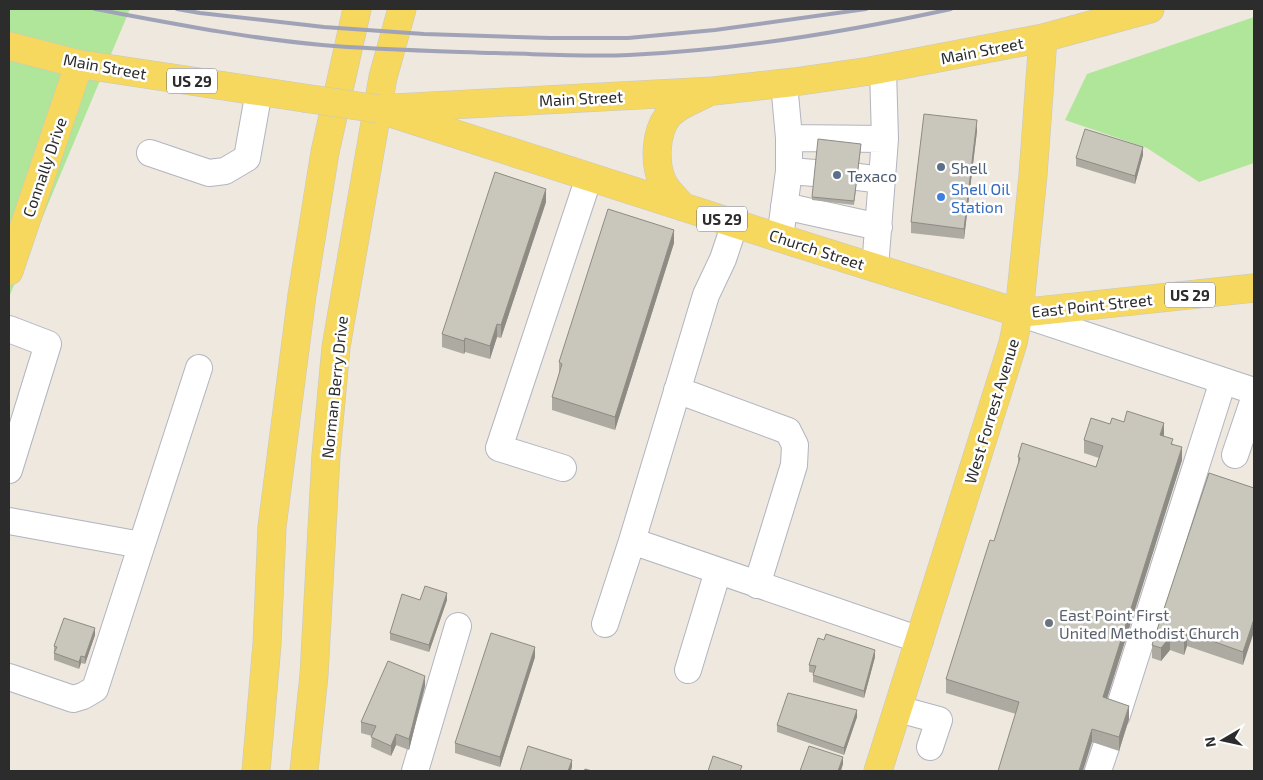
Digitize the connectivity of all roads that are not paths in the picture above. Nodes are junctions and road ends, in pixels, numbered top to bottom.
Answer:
1 (356, 9) edge
2 (402, 9) edge
3 (1150, 9) edge
4 (1043, 38) junction
5 (9, 46) edge
6 (79, 64) junction
7 (882, 69) junction
8 (784, 83) junction
9 (259, 91) junction
10 (713, 91) junction
11 (378, 109) joint
12 (426, 115) junction
13 (789, 138) junction
14 (885, 139) junction
15 (150, 153) dead end
16 (788, 171) junction
17 (815, 173) edge
18 (589, 177) junction
19 (784, 206) junction
20 (683, 207) junction
21 (734, 223) junction
22 (878, 226) junction
23 (780, 238) junction
24 (875, 268) junction
25 (9, 271) edge
26 (1254, 288) edge
27 (1019, 312) junction
28 (9, 329) edge
29 (198, 368) dead end
30 (1222, 380) junction
31 (677, 390) junction
32 (1254, 391) edge
33 (1254, 399) edge
34 (1235, 455) dead end
35 (563, 468) dead end
36 (9, 470) edge
37 (9, 521) edge
38 (632, 541) junction
39 (141, 545) junction
40 (718, 571) junction
41 (757, 585) junction
42 (604, 624) dead end
43 (458, 626) dead end
44 (920, 640) junction
45 (688, 670) dead end
46 (9, 677) edge
47 (898, 709) junction
48 (1117, 715) edge
49 (308, 725) junction
50 (930, 747) dead end
51 (1106, 747) edge
52 (256, 771) edge
53 (304, 771) edge
54 (316, 771) edge
55 (415, 771) edge
56 (878, 771) edge
57 (1098, 771) edge

1 - 52 main road
2 - 49 main road, Norman Berry Drive
3 - 4 main road, Main Street / US 29
4 - 7 main road, Main Street / US 29
4 - 27 main road, West Forrest Avenue
5 - 6 main road, Main Street / US 29
6 - 9 main road, Main Street / US 29
6 - 25 main road, Connally Drive
7 - 8 main road, Main Street / US 29
7 - 14 street
8 - 10 main road, Main Street / US 29
8 - 13 street
9 - 11 main road, Main Street / US 29, bridge
9 - 15 street
10 - 12 main road, Main Street / US 29
10 - 20 main road
11 - 12 main road, Church Street / US 29
12 - 18 main road, Church Street / US 29
13 - 14 street
13 - 16 street
14 - 22 street
16 - 17 street
16 - 19 street
18 - 20 main road, Church Street / US 29
18 - 35 street
19 - 22 street
19 - 23 street
20 - 21 main road, Church Street / US 29
21 - 23 main road, Church Street / US 29
21 - 31 street
22 - 24 street
23 - 24 main road, Church Street / US 29
24 - 27 main road, Church Street / US 29
26 - 27 main road, East Point Street / US 29
27 - 30 street, Church Street
27 - 44 main road, West Forrest Avenue
28 - 36 street
29 - 39 street
30 - 32 street, Church Street
30 - 48 street
31 - 38 street
31 - 41 street
33 - 34 street
37 - 39 street
38 - 40 street
38 - 42 street
39 - 46 street
40 - 41 street
40 - 45 street
41 - 44 street
43 - 55 street
44 - 47 main road, West Forrest Avenue
47 - 50 street
47 - 56 main road, West Forrest Avenue
49 - 53 main road, Norman Berry Drive
49 - 54 main road
51 - 57 street

